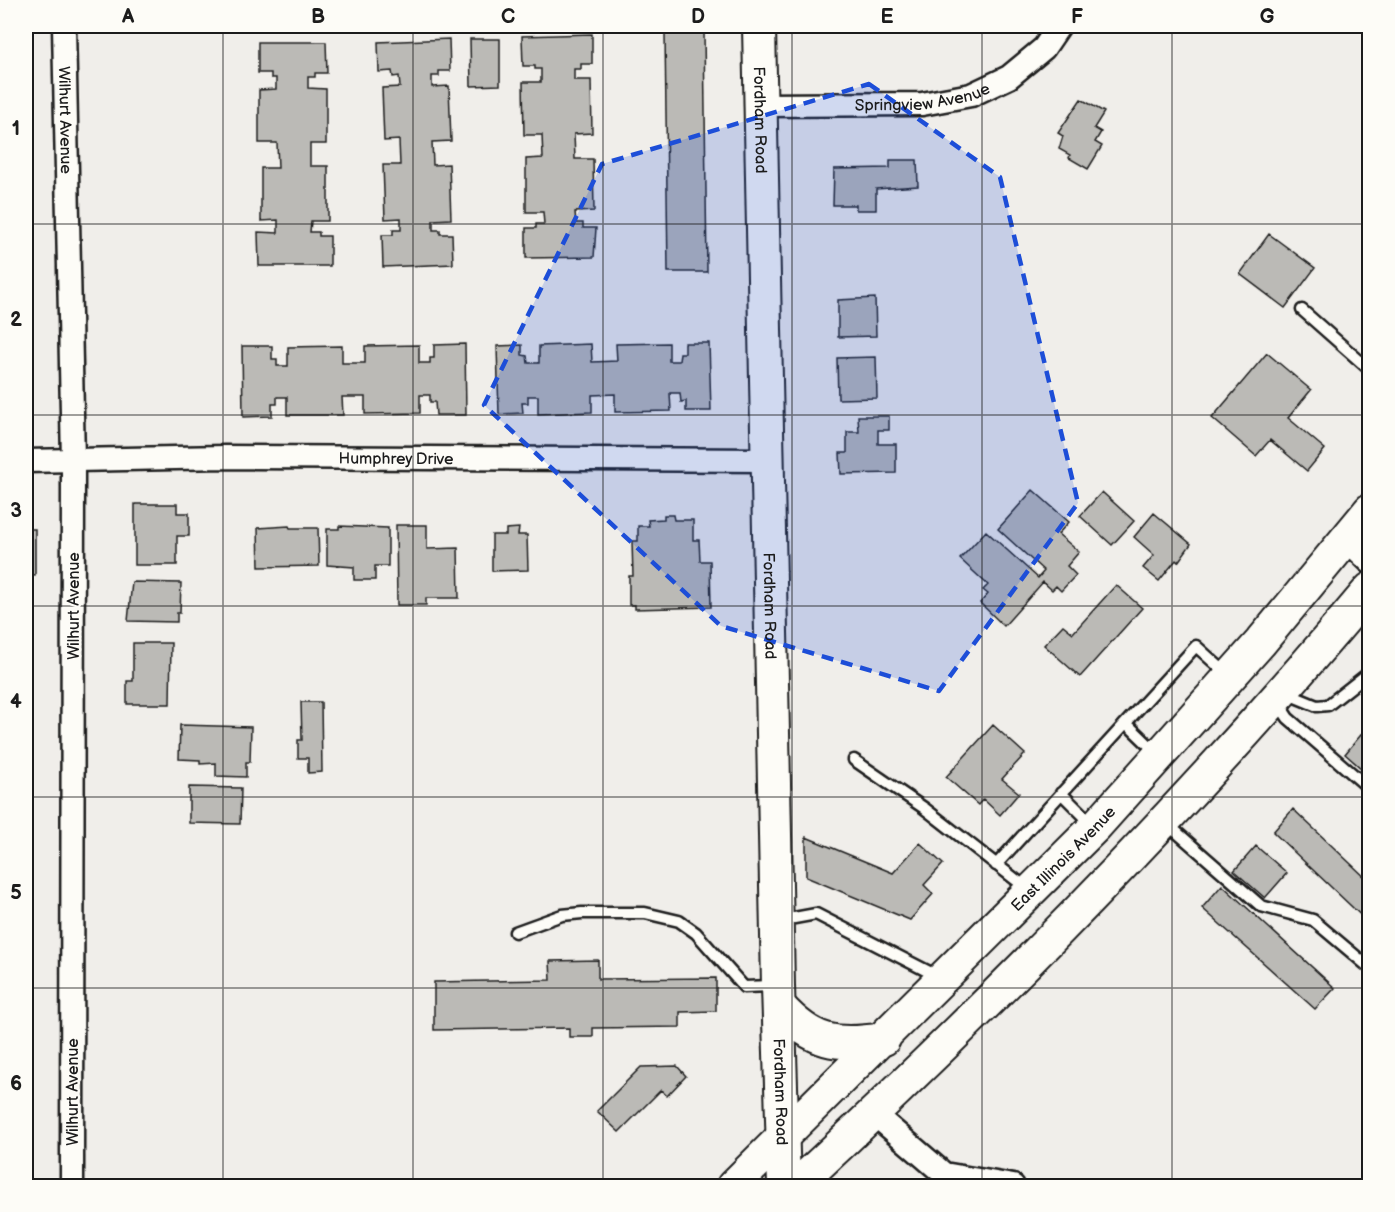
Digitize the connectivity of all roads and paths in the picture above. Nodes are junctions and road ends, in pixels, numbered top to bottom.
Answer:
1 (64, 26) edge
2 (759, 26) edge
3 (1059, 26) edge
4 (761, 105) junction
5 (1302, 310) dead end
6 (1370, 370) edge
7 (768, 460) junction
8 (26, 461) edge
9 (73, 461) junction
10 (1370, 510) edge
11 (1346, 539) junction
12 (1370, 562) edge
13 (1370, 589) edge
14 (1370, 672) edge
15 (1230, 677) junction
16 (1283, 692) junction
17 (1126, 723) junction
18 (1160, 757) junction
19 (854, 760) dead end
20 (1370, 789) edge
21 (1061, 793) junction
22 (1164, 822) junction
23 (1095, 827) junction
24 (1129, 860) junction
25 (996, 865) junction
26 (1031, 892) junction
27 (778, 921) junction
28 (515, 932) dead end
29 (1370, 968) edge
30 (943, 979) junction
31 (779, 996) junction
32 (884, 1039) junction
33 (874, 1114) junction
34 (782, 1140) junction
35 (72, 1186) edge
36 (733, 1186) edge
37 (784, 1186) edge
38 (796, 1186) edge
39 (1013, 1186) edge

1 - 9 street, Wilhurt Avenue
2 - 4 main road, Fordham Road
3 - 4 street, Springview Avenue
4 - 7 main road, Fordham Road
5 - 6 lane
7 - 9 street, Humphrey Drive
7 - 27 main road, Fordham Road
8 - 9 street, Humphrey Drive
9 - 35 street, Wilhurt Avenue
10 - 11 main road, East Illinois Avenue
11 - 12 street
11 - 15 main road, East Illinois Avenue
13 - 16 main road
14 - 16 lane
15 - 17 lane
15 - 18 main road, East Illinois Avenue
16 - 20 lane
16 - 22 main road
17 - 18 lane
17 - 21 lane
18 - 23 main road, East Illinois Avenue
19 - 25 lane
21 - 23 lane
21 - 25 lane
22 - 24 main road
22 - 29 lane
23 - 24 main road
23 - 26 main road, East Illinois Avenue
24 - 33 main road
25 - 26 lane
26 - 30 main road, East Illinois Avenue
27 - 30 lane
27 - 31 main road, Fordham Road
28 - 31 lane
30 - 32 main road, East Illinois Avenue
31 - 32 main road
31 - 34 main road, Fordham Road
32 - 34 main road, East Illinois Avenue
33 - 38 main road
33 - 39 street
34 - 36 main road, East Illinois Avenue
34 - 37 main road, Fordham Road

